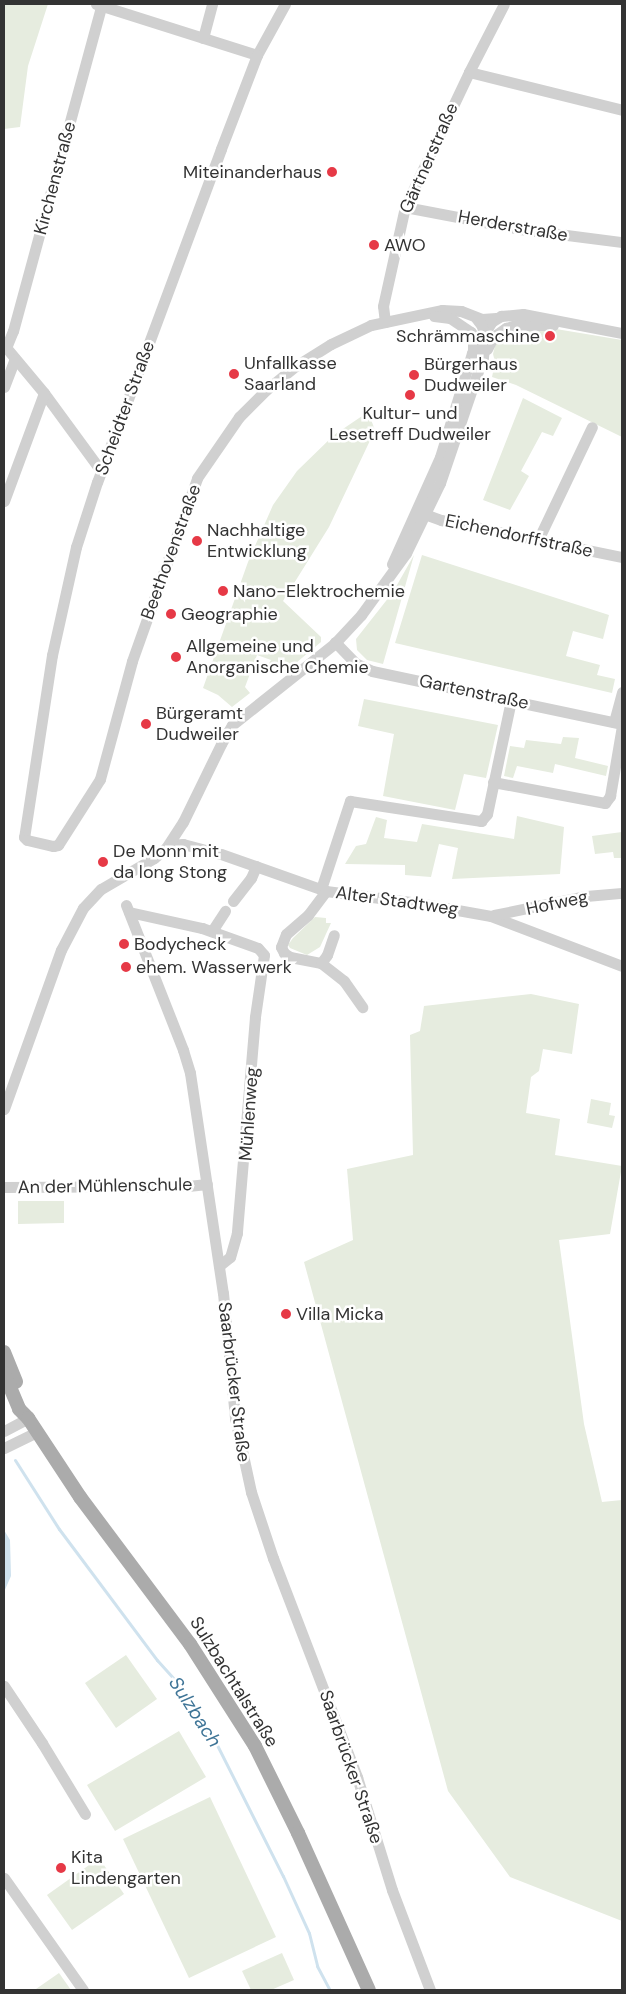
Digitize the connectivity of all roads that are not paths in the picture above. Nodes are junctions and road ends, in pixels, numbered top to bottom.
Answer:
1 (212, 4) edge
2 (285, 4) edge
3 (504, 4) edge
4 (98, 5) edge
5 (203, 38) junction
6 (257, 55) junction
7 (468, 72) junction
8 (622, 110) edge
9 (405, 207) junction
10 (622, 242) edge
11 (415, 316) junction
12 (476, 318) junction
13 (496, 318) junction
14 (385, 322) junction
15 (572, 324) junction
16 (470, 332) junction
17 (484, 332) junction
18 (499, 332) junction
19 (622, 333) edge
20 (5, 347) edge
21 (478, 355) junction
22 (15, 359) junction
23 (4, 387) edge
24 (44, 394) junction
25 (592, 426) dead end
26 (102, 471) junction
27 (4, 501) edge
28 (422, 513) junction
29 (538, 540) junction
30 (622, 557) edge
31 (335, 642) junction
32 (622, 692) edge
33 (511, 700) junction
34 (620, 724) edge
35 (493, 782) junction
36 (23, 830) joint
37 (169, 845) junction
38 (256, 866) junction
39 (324, 890) junction
40 (622, 893) edge
41 (233, 901) dead end
42 (225, 911) dead end
43 (491, 916) junction
44 (212, 932) junction
45 (334, 935) dead end
46 (321, 963) junction
47 (622, 966) edge
48 (362, 1007) dead end
49 (4, 1109) edge
50 (207, 1184) junction
51 (4, 1187) edge
52 (219, 1266) junction
53 (4, 1352) edge
54 (9, 1375) edge
55 (27, 1411) junction
56 (4, 1432) edge
57 (38, 1432) junction
58 (4, 1448) edge
59 (4, 1686) edge
60 (85, 1814) dead end
61 (4, 1878) edge
62 (83, 1990) edge
63 (369, 1990) edge
64 (430, 1990) edge

1 - 5 street
2 - 6 street, Scheidter Straße
3 - 7 street, Gärtnerstraße
4 - 5 street
4 - 20 street, Kirchenstraße
5 - 6 street
6 - 26 street, Scheidter Straße
7 - 8 street
7 - 9 street, Gärtnerstraße
9 - 10 street, Herderstraße
9 - 14 street, Gärtnerstraße
11 - 12 street, Beethovenstraße
11 - 14 street, Beethovenstraße
11 - 16 street, Beethovenstraße
12 - 13 street, Beethovenstraße
12 - 17 street
13 - 15 street, Beethovenstraße
13 - 17 street
14 - 36 street, Beethovenstraße
15 - 18 street, Beethovenstraße
15 - 19 street, Beethovenstraße
16 - 17 street, Beethovenstraße
16 - 21 street
17 - 18 street, Beethovenstraße
17 - 21 street
18 - 21 street
20 - 22 street
21 - 28 street
22 - 23 street
22 - 24 street
24 - 26 street
24 - 27 street
25 - 29 street
26 - 36 street, Scheidter Straße
28 - 29 street, Eichendorffstraße
28 - 31 street
29 - 30 street, Eichendorffstraße
31 - 33 street, Gartenstraße
31 - 37 street
32 - 34 street
33 - 34 street, Gartenstraße
33 - 35 street
34 - 35 street
35 - 39 street
37 - 38 street, Alter Stadtweg
37 - 49 street
38 - 39 street, Alter Stadtweg
38 - 41 street
39 - 43 street, Alter Stadtweg
39 - 46 street
40 - 43 street, Hofweg
42 - 44 street
43 - 47 street, Alter Stadtweg
44 - 50 street, Saarbrücker Straße
44 - 52 street, Mühlenweg
45 - 46 street
46 - 48 street
50 - 51 street, An der Mühlenschule
50 - 52 street, Saarbrücker Straße
52 - 64 street, Saarbrücker Straße
53 - 54 main road, Sulzbachtalstraße
54 - 55 main road, Sulzbachtalstraße
55 - 56 street
55 - 57 main road, Sulzbachtalstraße
57 - 58 street
57 - 63 main road, Sulzbachtalstraße
59 - 60 street
61 - 62 street

